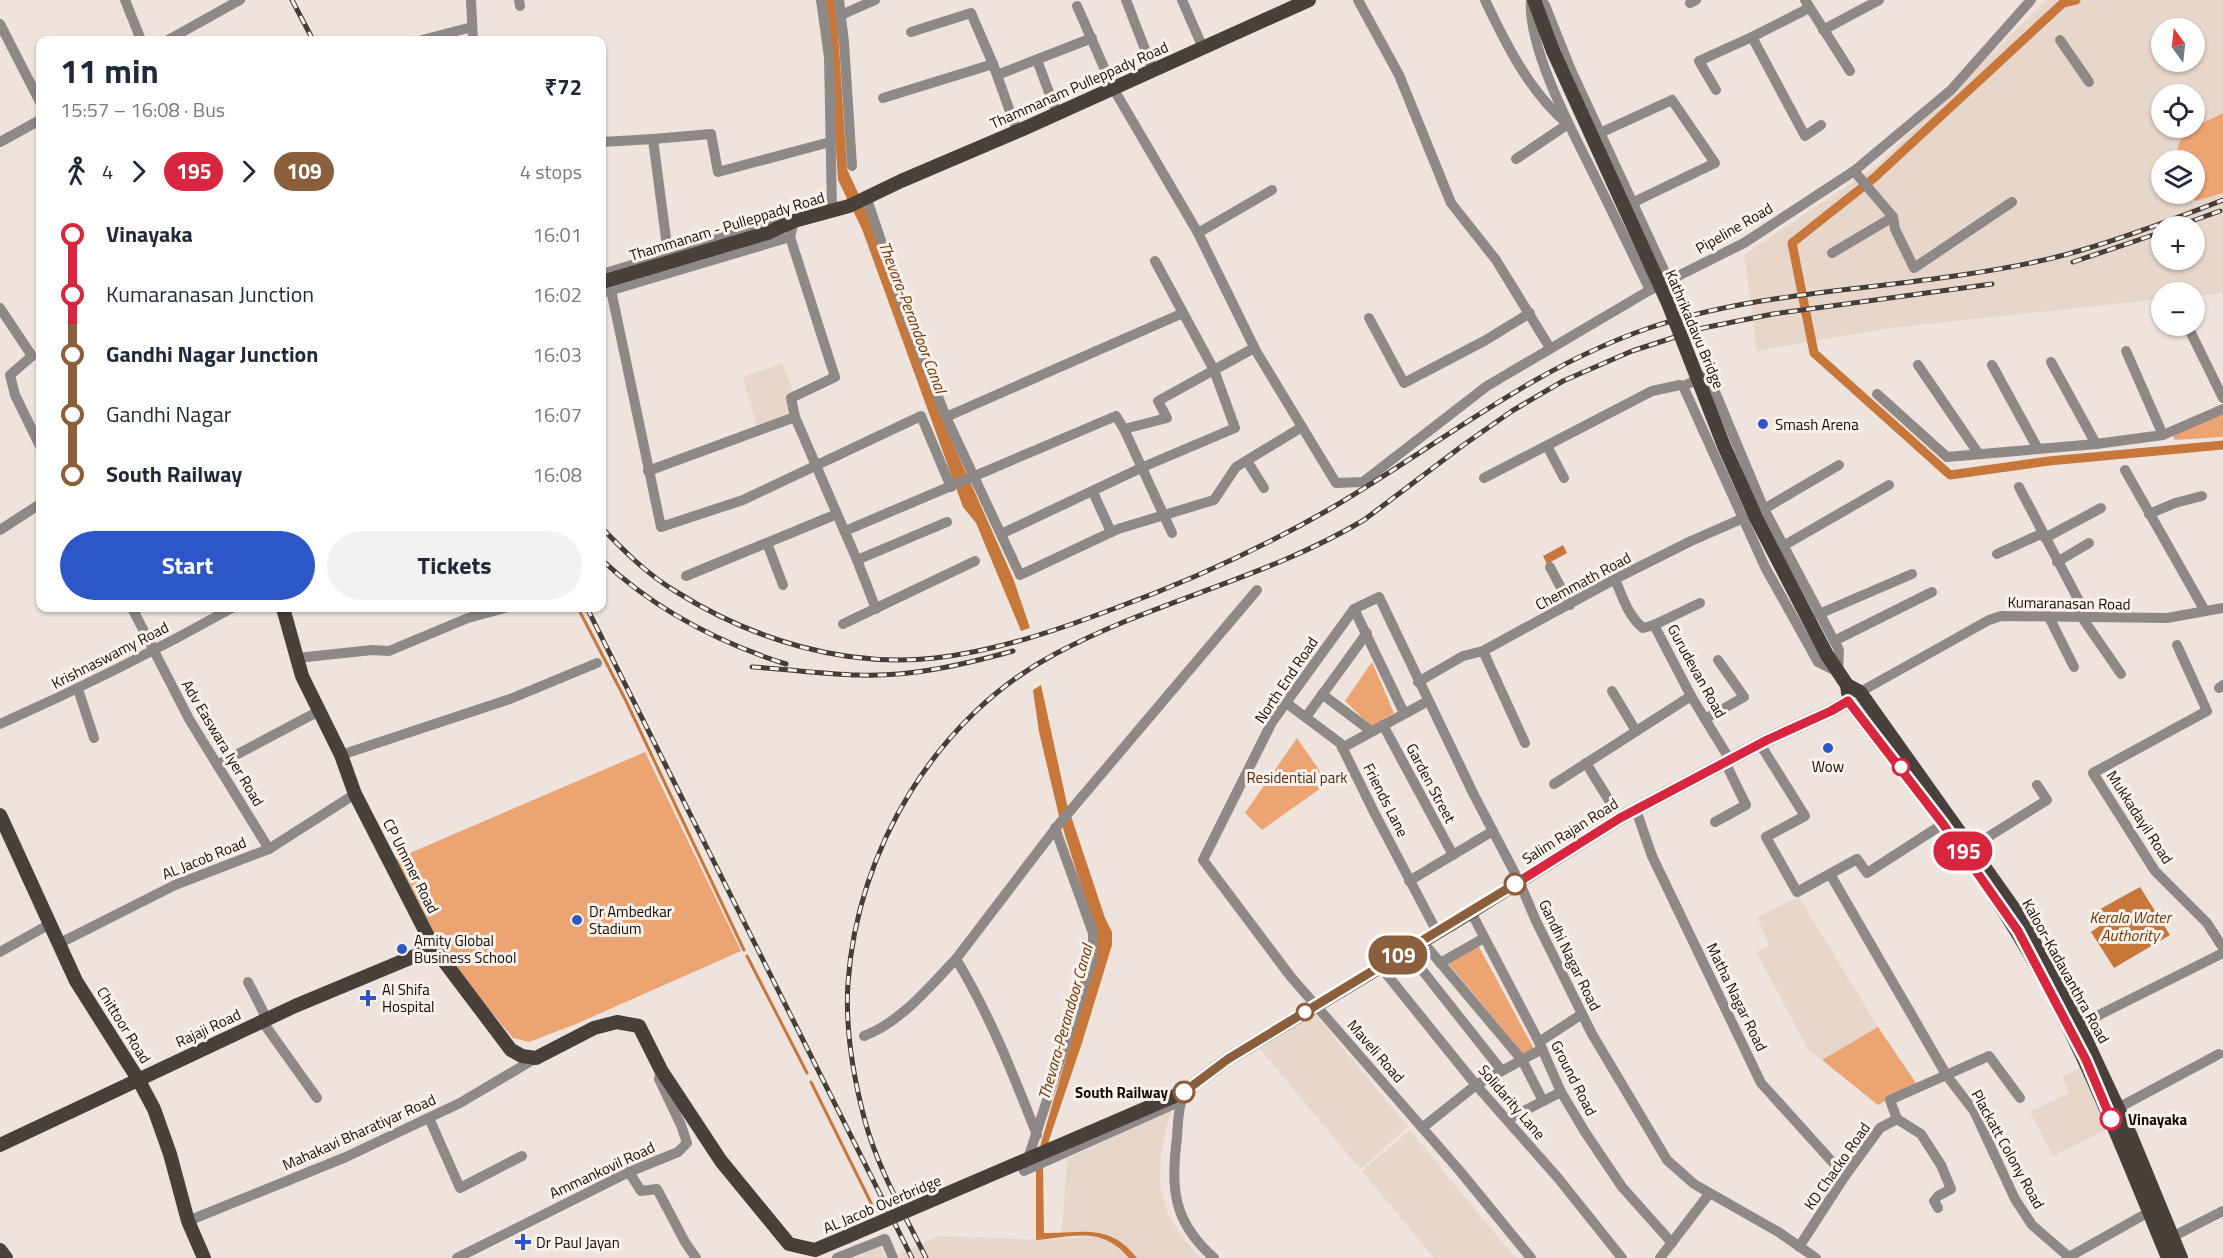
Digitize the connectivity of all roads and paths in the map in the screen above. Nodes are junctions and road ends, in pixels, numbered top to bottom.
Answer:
1 (125, 0) edge
2 (240, 0) edge
3 (471, 0) edge
4 (821, 0) edge
5 (839, 0) edge
6 (875, 0) edge
7 (1126, 0) edge
8 (1182, 0) edge
9 (1308, 0) edge
10 (1358, 0) edge
11 (1485, 0) edge
12 (1879, 0) edge
13 (2031, 0) edge
14 (1535, 3) edge
15 (1807, 4) edge
16 (1077, 6) dead end
17 (841, 15) junction
18 (0, 24) edge
19 (472, 27) junction
20 (1823, 30) junction
21 (911, 32) dead end
22 (139, 36) edge
23 (175, 36) edge
24 (437, 36) edge
25 (473, 36) edge
26 (1752, 37) junction
27 (1092, 38) junction
28 (2060, 40) dead end
29 (1203, 48) junction
30 (1037, 60) junction
31 (993, 64) junction
32 (1153, 70) junction
33 (1850, 71) dead end
34 (997, 75) junction
35 (2089, 82) dead end
36 (1113, 88) junction
37 (1716, 90) dead end
38 (36, 94) edge
39 (883, 98) dead end
40 (1057, 114) junction
41 (36, 122) edge
42 (1568, 124) junction
43 (1821, 125) dead end
44 (1017, 131) junction
45 (1601, 136) junction
46 (653, 139) junction
47 (0, 142) edge
48 (606, 142) edge
49 (830, 142) junction
50 (1581, 149) junction
51 (1516, 159) dead end
52 (852, 166) dead end
53 (1856, 174) junction
54 (1272, 190) dead end
55 (859, 202) junction
56 (1634, 202) junction
57 (2012, 202) dead end
58 (832, 210) junction
59 (1893, 217) junction
60 (794, 221) junction
61 (1198, 233) junction
62 (790, 237) junction
63 (1833, 253) dead end
64 (668, 254) junction
65 (1155, 261) dead end
66 (606, 273) edge
67 (1669, 281) junction
68 (606, 288) edge
69 (606, 288) edge
70 (1650, 291) junction
71 (606, 292) edge
72 (0, 308) edge
73 (1183, 313) junction
74 (1530, 313) junction
75 (1369, 318) dead end
76 (2192, 336) edge
77 (1254, 348) junction
78 (1550, 348) junction
79 (2126, 351) dead end
80 (36, 353) edge
81 (2052, 362) dead end
82 (1992, 364) dead end
83 (1918, 365) dead end
84 (1214, 370) junction
85 (1683, 386) junction
86 (1877, 394) dead end
87 (2223, 398) edge
88 (2223, 409) edge
89 (795, 417) junction
90 (945, 417) junction
91 (1302, 427) junction
92 (1124, 429) junction
93 (2163, 435) junction
94 (36, 438) edge
95 (2096, 444) junction
96 (1547, 446) junction
97 (2038, 449) junction
98 (1978, 453) junction
99 (1247, 461) junction
100 (1839, 465) dead end
101 (816, 466) junction
102 (1143, 467) junction
103 (2125, 470) dead end
104 (648, 471) junction
105 (971, 478) junction
106 (1484, 478) dead end
107 (1564, 478) dead end
108 (1889, 485) dead end
109 (952, 486) junction
110 (2019, 487) dead end
111 (1264, 488) dead end
112 (1093, 492) junction
113 (2202, 495) dead end
114 (36, 507) edge
115 (2102, 508) dead end
116 (1764, 509) junction
117 (837, 514) junction
118 (2149, 514) junction
119 (1162, 515) junction
120 (1743, 518) junction
121 (947, 522) dead end
122 (0, 530) edge
123 (845, 531) junction
124 (1111, 532) junction
125 (1172, 533) dead end
126 (1000, 534) junction
127 (2044, 536) junction
128 (767, 543) junction
129 (2089, 543) dead end
130 (1783, 546) junction
131 (1997, 554) dead end
132 (857, 560) junction
133 (975, 561) dead end
134 (2057, 562) junction
135 (1550, 567) dead end
136 (1912, 574) dead end
137 (686, 576) dead end
138 (1615, 579) junction
139 (783, 585) dead end
140 (1257, 590) dead end
141 (1932, 592) dead end
142 (1378, 597) joint
143 (1700, 603) dead end
144 (1570, 605) junction
145 (2223, 608) edge
146 (876, 609) junction
147 (1354, 609) junction
148 (2205, 611) junction
149 (134, 612) edge
150 (225, 612) edge
151 (284, 612) edge
152 (490, 612) edge
153 (1819, 614) junction
154 (2049, 617) junction
155 (2083, 619) junction
156 (843, 624) dead end
157 (1654, 625) junction
158 (1367, 633) junction
159 (1834, 641) junction
160 (2177, 645) dead end
161 (1483, 651) junction
162 (154, 652) junction
163 (297, 658) junction
164 (1718, 660) dead end
165 (597, 663) dead end
166 (2074, 667) dead end
167 (1838, 672) junction
168 (2121, 674) dead end
169 (1418, 682) junction
170 (1847, 685) junction
171 (78, 689) junction
172 (1611, 692) dead end
173 (1860, 692) junction
174 (1322, 694) junction
175 (1691, 696) junction
176 (1428, 701) junction
177 (1848, 701) junction
178 (1285, 702) junction
179 (319, 711) junction
180 (1831, 711) junction
181 (1404, 713) junction
182 (1306, 717) junction
183 (1705, 719) junction
184 (0, 724) edge
185 (1383, 725) junction
186 (1636, 731) junction
187 (1371, 732) junction
188 (94, 738) dead end
189 (1525, 743) dead end
190 (1760, 744) junction
191 (1342, 748) junction
192 (340, 755) junction
193 (1728, 761) junction
194 (1586, 763) junction
195 (217, 765) junction
196 (1554, 784) dead end
197 (2037, 785) dead end
198 (355, 794) junction
199 (1636, 810) junction
200 (0, 815) edge
201 (1620, 818) junction
202 (1715, 822) dead end
203 (1943, 824) junction
204 (1057, 826) junction
205 (1493, 831) junction
206 (1972, 847) junction
207 (269, 849) junction
208 (1453, 855) junction
209 (1203, 860) joint
210 (1830, 874) junction
211 (1409, 881) junction
212 (1519, 881) junction
213 (2005, 904) junction
214 (1471, 912) junction
215 (50, 924) junction
216 (1437, 932) junction
217 (1484, 938) junction
218 (1422, 941) junction
219 (60, 943) junction
220 (434, 948) junction
221 (2223, 950) edge
222 (1407, 951) junction
223 (0, 952) edge
224 (956, 959) junction
225 (1440, 963) junction
226 (1380, 966) junction
227 (248, 982) dead end
228 (1316, 1005) junction
229 (1582, 1014) junction
230 (265, 1020) junction
231 (2079, 1025) junction
232 (864, 1036) dead end
233 (1540, 1046) junction
234 (2219, 1054) dead end
235 (537, 1058) junction
236 (1522, 1060) junction
237 (661, 1070) junction
238 (1502, 1071) junction
239 (1947, 1076) junction
240 (138, 1079) junction
241 (1476, 1085) junction
242 (1561, 1092) junction
243 (1182, 1096) junction
244 (317, 1098) dead end
245 (2020, 1098) dead end
246 (1543, 1101) junction
247 (2118, 1108) junction
248 (429, 1118) junction
249 (1508, 1119) junction
250 (1898, 1119) junction
251 (1422, 1128) junction
252 (1037, 1135) junction
253 (0, 1145) edge
254 (522, 1156) dead end
255 (629, 1172) junction
256 (1845, 1176) junction
257 (1709, 1194) junction
258 (1938, 1208) dead end
259 (2155, 1210) junction
260 (2223, 1211) edge
261 (188, 1221) junction
262 (2172, 1237) junction
263 (1672, 1243) junction
264 (1799, 1247) junction
265 (0, 1250) edge
266 (6, 1258) edge
267 (204, 1258) edge
268 (457, 1258) edge
269 (696, 1258) edge
270 (837, 1258) edge
271 (893, 1258) edge
272 (1214, 1258) edge
273 (1531, 1258) edge
274 (1622, 1258) edge
275 (1660, 1258) edge
276 (1816, 1258) edge
277 (2068, 1258) edge
278 (2168, 1258) edge
279 (2181, 1258) edge

1 - 22 street
2 - 23 street
3 - 19 street
4 - 49 street
5 - 17 street
6 - 17 street
7 - 32 street
8 - 29 street
9 - 29 main road, Thammanam Pulleppady Road
10 - 74 street
11 - 42 street
12 - 20 street
13 - 53 street, Pipeline Road
14 - 42 street
14 - 45 street
14 - 167 main road, Kathrikadavu Bridge, bridge
15 - 20 street
15 - 26 street
16 - 27 street
17 - 52 street
18 - 38 street
19 - 24 street
19 - 25 street
20 - 33 street
21 - 31 street
26 - 37 street
26 - 43 street
27 - 30 street
27 - 36 street
28 - 35 street
29 - 32 main road, Thammanam Pulleppady Road
30 - 34 street
30 - 40 street
31 - 34 street
31 - 39 street
32 - 36 main road, Thammanam Pulleppady Road
34 - 44 street
36 - 40 main road, Thammanam Pulleppady Road
36 - 61 street
40 - 44 main road, Thammanam Pulleppady Road
41 - 47 street
42 - 50 street
42 - 51 street
44 - 55 main road, Thammanam Pulleppady Road
45 - 50 street
45 - 56 street
45 - 56 street
46 - 48 street
46 - 49 street
46 - 64 street
49 - 58 street
50 - 70 street
53 - 59 street
53 - 67 street, Pipeline Road
54 - 61 street
55 - 58 main road, Thammanam - Pulleppady Road
55 - 90 street
56 - 67 street
57 - 59 street
58 - 60 main road, Thammanam - Pulleppady Road
59 - 63 street
60 - 62 street
60 - 64 street
60 - 68 main road, Thammanam - Pulleppady Road
61 - 77 street
62 - 69 street
62 - 89 street
64 - 66 street
65 - 73 street
67 - 70 street, Pipeline Road
70 - 78 street, Pipeline Road
71 - 104 street
72 - 80 street
73 - 84 street
73 - 90 street
74 - 75 street
74 - 78 street
76 - 87 street
77 - 84 street
77 - 91 street
78 - 91 street, Pipeline Road
79 - 93 street
80 - 94 street
81 - 95 street
82 - 97 street
83 - 98 street
84 - 92 street
84 - 102 street
85 - 96 street
85 - 116 street
85 - 120 street
86 - 98 street
88 - 93 street
89 - 101 street
89 - 104 street
90 - 105 street
91 - 99 street
92 - 102 street
92 - 105 street
93 - 95 street
95 - 97 street
96 - 106 street
96 - 107 street
97 - 98 street
99 - 111 street
99 - 119 street
100 - 116 street, Chemmath Road
101 - 104 street
101 - 109 street
101 - 117 street
102 - 112 street
102 - 119 street
103 - 118 street
105 - 109 street
105 - 126 street
108 - 130 street
109 - 123 street
110 - 127 street
112 - 124 street
112 - 126 street
113 - 118 street
114 - 122 street
115 - 127 street
116 - 120 street, Chemmath Road
116 - 130 street
117 - 123 street
117 - 128 street
118 - 148 street
119 - 124 street
119 - 125 street
120 - 138 street, Chemmath Road
120 - 167 street
121 - 132 street
123 - 132 street
124 - 126 street
127 - 131 street
127 - 134 street
128 - 137 street
128 - 139 street
129 - 134 street
130 - 153 street
132 - 146 street
133 - 146 street
134 - 155 street
135 - 144 street
136 - 153 street
138 - 144 street, Chemmath Road
138 - 157 street, Gurudevan Road
140 - 204 street
141 - 159 street
142 - 147 street, North End Road
142 - 169 street, Gandhi Nagar Road
143 - 157 street
144 - 161 street, Chemmath Road
145 - 148 street, Kumaranasan Road
146 - 156 street
147 - 158 street
147 - 178 street, North End Road
148 - 155 street, Kumaranasan Road
149 - 162 street, Adv Easwara Iyer Road
150 - 162 street, Krishnaswamy Road
151 - 163 main road, CP Ummer Road
152 - 163 street
153 - 159 street
154 - 155 street, Kumaranasan Road
154 - 166 street
154 - 173 street, Kumaranasan Road
155 - 168 street
157 - 175 street, Gurudevan Road
158 - 174 street
158 - 181 street
159 - 167 street
160 - 221 street, Mukkadayil Road
161 - 169 street, Chemmath Road
161 - 189 street
162 - 171 street, Krishnaswamy Road
162 - 195 street, Adv Easwara Iyer Road
163 - 179 main road, CP Ummer Road
164 - 183 street
165 - 192 street
167 - 170 main road, Kathrikadavu Bridge
167 - 180 main road
169 - 176 street, Gandhi Nagar Road
170 - 173 main road
170 - 177 main road
171 - 184 street, Krishnaswamy Road
171 - 188 street
172 - 186 street
173 - 206 main road, Kaloor-Kadavanthra Road
174 - 182 street
174 - 187 street
175 - 183 street, Gurudevan Road
175 - 186 street
176 - 181 street
176 - 205 street, Gandhi Nagar Road
177 - 180 main road, Salim Rajan Road
177 - 203 main road, Kaloor-Kadavanthra Road
178 - 182 street, Friends Lane
178 - 209 street, North End Road
179 - 192 main road, CP Ummer Road
179 - 195 street
180 - 190 main road, Salim Rajan Road
181 - 185 street
182 - 191 street, Friends Lane
183 - 193 street, Gurudevan Road
185 - 187 street
185 - 208 street, Garden Street
186 - 194 street
187 - 191 street
190 - 193 main road, Salim Rajan Road
190 - 210 street
191 - 211 street, Friends Lane
192 - 198 main road, CP Ummer Road
193 - 199 main road, Salim Rajan Road
193 - 202 street, Gurudevan Road
194 - 196 street
194 - 201 street
195 - 207 street, Adv Easwara Iyer Road
197 - 206 street
198 - 207 street, AL Jacob Road
198 - 220 main road, CP Ummer Road
199 - 201 main road, Salim Rajan Road
199 - 256 street, Matha Nagar Road
200 - 215 main road, Chittoor Road
201 - 212 main road, Salim Rajan Road
203 - 210 street
203 - 213 main road, Kaloor-Kadavanthra Road
204 - 224 street
204 - 252 street
205 - 208 street
205 - 212 street, Gandhi Nagar Road
206 - 213 main road, Kaloor-Kadavanthra Road
207 - 219 street, AL Jacob Road
208 - 211 street
209 - 228 street, Maveli Road
210 - 239 street, Plackatt Colony Road
211 - 216 street, Friends Lane
212 - 214 main road, Salim Rajan Road
212 - 229 street, Gandhi Nagar Road
213 - 231 main road, Kaloor-Kadavanthra Road
213 - 259 main road, Kaloor-Kadavanthra Road
214 - 216 main road, Salim Rajan Road
214 - 217 street, Ground Road
215 - 219 main road, Chittoor Road
215 - 223 street
216 - 218 main road, Salim Rajan Road
217 - 225 street
217 - 233 street, Ground Road
218 - 222 main road, Salim Rajan Road
218 - 225 street
219 - 240 main road, Chittoor Road
220 - 230 main road, Rajaji Road
220 - 235 main road, CP Ummer Road
221 - 231 street
222 - 226 main road, Salim Rajan Road
222 - 238 street
224 - 232 street
224 - 252 street
225 - 236 street
226 - 228 main road, Salim Rajan Road
226 - 241 street, Solidarity Lane
227 - 230 street
228 - 243 main road, Salim Rajan Road
228 - 251 street, Maveli Road
229 - 233 street
229 - 257 street, Gandhi Nagar Road
230 - 240 main road, Rajaji Road
230 - 244 street
231 - 247 main road, Kaloor-Kadavanthra Road
233 - 236 street
233 - 242 street, Ground Road
234 - 247 street
235 - 237 main road
235 - 248 street, Mahakavi Bharatiyar Road
236 - 238 street
236 - 246 street
237 - 243 main road, AL Jacob Overbridge, bridge
237 - 255 street, Ammankovil Road
238 - 241 street
239 - 245 street
239 - 250 street
239 - 277 street, Plackatt Colony Road
240 - 253 main road, Rajaji Road
240 - 261 main road, Chittoor Road
241 - 249 street, Solidarity Lane
241 - 251 street
242 - 246 street
242 - 263 street, Ground Road
243 - 252 street
243 - 272 street
246 - 249 street
247 - 259 main road, Kaloor-Kadavanthra Road
248 - 254 street
248 - 261 street, Mahakavi Bharatiyar Road
249 - 274 street, Solidarity Lane
250 - 256 street, KD Chacko Road
250 - 258 street
251 - 273 street, Maveli Road
255 - 268 street, Ammankovil Road
255 - 269 street
256 - 264 street, KD Chacko Road
257 - 263 street
257 - 264 street, Gandhi Nagar Road
259 - 262 main road, Kaloor-Kadavanthra Road
259 - 277 street, Plackatt Colony Road
259 - 278 main road, Kaloor-Kadavanthra Road
260 - 262 street
261 - 267 main road, Chittoor Road
262 - 279 main road, Kaloor-Kadavanthra Road
263 - 275 street
264 - 276 street, Gandhi Nagar Road
265 - 266 main road
270 - 271 street

